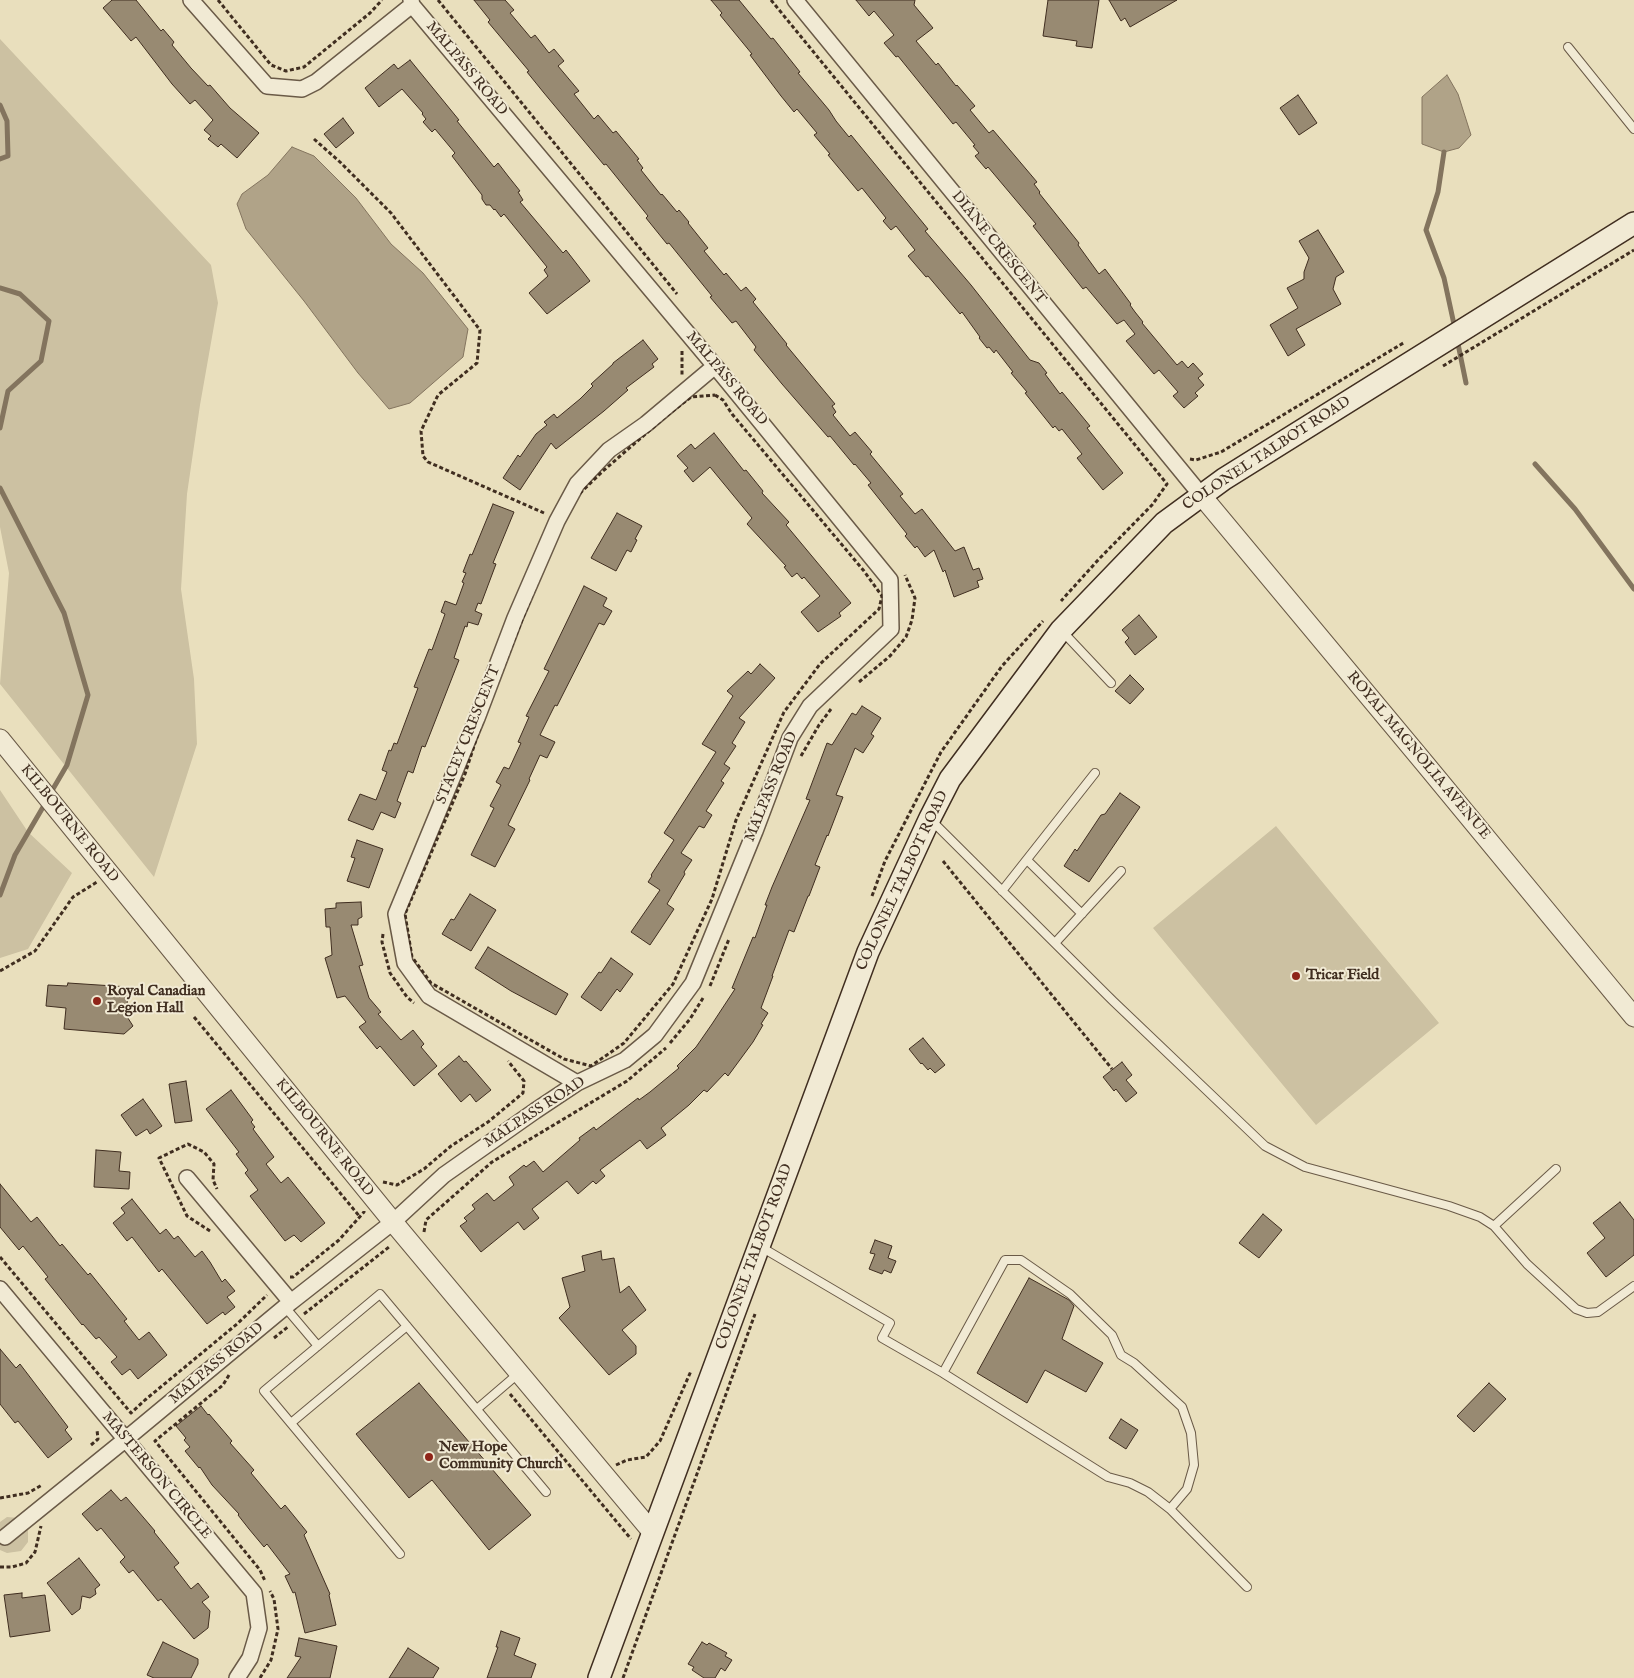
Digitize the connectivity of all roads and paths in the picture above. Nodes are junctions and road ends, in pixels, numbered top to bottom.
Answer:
1 (192, 0) edge
2 (218, 0) edge
3 (382, 0) edge
4 (438, 0) edge
5 (771, 0) edge
6 (795, 0) edge
7 (412, 2) edge
8 (1568, 47) dead end
9 (1634, 129) edge
10 (314, 139) dead end
11 (1634, 223) edge
12 (1634, 250) edge
13 (682, 301) dead end
14 (715, 366) junction
15 (1435, 371) dead end
16 (715, 395) joint
17 (1168, 484) dead end
18 (1201, 495) junction
19 (548, 505) dead end
20 (901, 570) dead end
21 (1061, 630) junction
22 (1111, 683) dead end
23 (856, 686) dead end
24 (836, 703) dead end
25 (0, 739) edge
26 (799, 761) dead end
27 (1095, 774) dead end
28 (930, 818) junction
29 (1026, 860) junction
30 (943, 861) dead end
31 (1121, 871) dead end
32 (88, 878) dead end
33 (101, 879) junction
34 (100, 890) dead end
35 (1002, 891) junction
36 (1082, 914) junction
37 (384, 932) dead end
38 (732, 933) dead end
39 (1055, 943) junction
40 (0, 971) edge
41 (709, 988) dead end
42 (704, 996) dead end
43 (419, 1008) dead end
44 (194, 1017) dead end
45 (1634, 1017) edge
46 (506, 1059) dead end
47 (1112, 1069) dead end
48 (577, 1083) junction
49 (1556, 1169) dead end
50 (186, 1178) dead end
51 (377, 1182) dead end
52 (220, 1198) dead end
53 (361, 1206) dead end
54 (360, 1217) junction
55 (393, 1222) junction
56 (1494, 1226) junction
57 (424, 1232) dead end
58 (214, 1233) dead end
59 (759, 1246) junction
60 (396, 1254) dead end
61 (0, 1257) edge
62 (284, 1275) dead end
63 (1634, 1286) edge
64 (262, 1288) dead end
65 (0, 1289) edge
66 (288, 1304) junction
67 (756, 1311) dead end
68 (296, 1320) junction
69 (407, 1326) junction
70 (273, 1339) dead end
71 (318, 1346) junction
72 (235, 1370) dead end
73 (519, 1372) junction
74 (943, 1373) junction
75 (511, 1394) dead end
76 (477, 1409) junction
77 (97, 1423) dead end
78 (291, 1423) junction
79 (126, 1439) junction
80 (86, 1451) dead end
81 (47, 1481) dead end
82 (546, 1492) dead end
83 (0, 1498) edge
84 (1170, 1509) junction
85 (653, 1533) junction
86 (5, 1537) dead end
87 (632, 1540) dead end
88 (400, 1554) dead end
89 (1247, 1587) dead end
90 (237, 1678) edge
91 (260, 1678) edge
92 (599, 1678) edge
93 (623, 1678) edge

1 - 7 street
2 - 3 path
4 - 13 path
5 - 17 path
6 - 18 street, DIANE CRESCENT
7 - 14 street, MALPASS ROAD
8 - 9 lane
10 - 19 path
11 - 18 main road, COLONEL TALBOT ROAD
12 - 15 path
14 - 48 street, MALPASS ROAD
14 - 48 street, STACEY CRESCENT
16 - 16 path
18 - 21 main road, COLONEL TALBOT ROAD
18 - 45 street, ROYAL MAGNOLIA AVENUE
20 - 23 path
21 - 22 lane
21 - 28 main road, COLONEL TALBOT ROAD
24 - 26 path
25 - 33 street, KILBOURNE ROAD
27 - 29 lane
28 - 35 lane
28 - 59 main road, COLONEL TALBOT ROAD
29 - 35 lane
29 - 36 lane
30 - 47 path
31 - 36 lane
32 - 33 path
33 - 34 path
33 - 40 path
33 - 55 street, KILBOURNE ROAD
35 - 39 lane
36 - 39 lane
37 - 43 path
38 - 41 path
39 - 56 lane
42 - 57 path
44 - 54 path
46 - 51 path
48 - 55 street, MALPASS ROAD
49 - 56 lane
50 - 66 street
52 - 58 path
53 - 54 path
54 - 62 path
55 - 66 street, MALPASS ROAD
55 - 73 street, KILBOURNE ROAD
56 - 63 lane
59 - 74 lane
59 - 85 main road, COLONEL TALBOT ROAD
60 - 68 path
61 - 64 path
65 - 79 street, MASTERSON CIRCLE
66 - 68 lane
66 - 79 street, MALPASS ROAD
67 - 93 path
68 - 70 path
68 - 71 lane
69 - 71 lane
69 - 76 lane
69 - 78 lane
71 - 78 lane
72 - 91 path
73 - 76 lane
73 - 85 street, KILBOURNE ROAD
74 - 84 lane
74 - 84 lane
75 - 87 path
76 - 82 lane
77 - 80 path
78 - 88 lane
79 - 86 street, MALPASS ROAD
79 - 90 street, MASTERSON CIRCLE
81 - 83 path
84 - 89 lane
85 - 92 main road, COLONEL TALBOT ROAD

